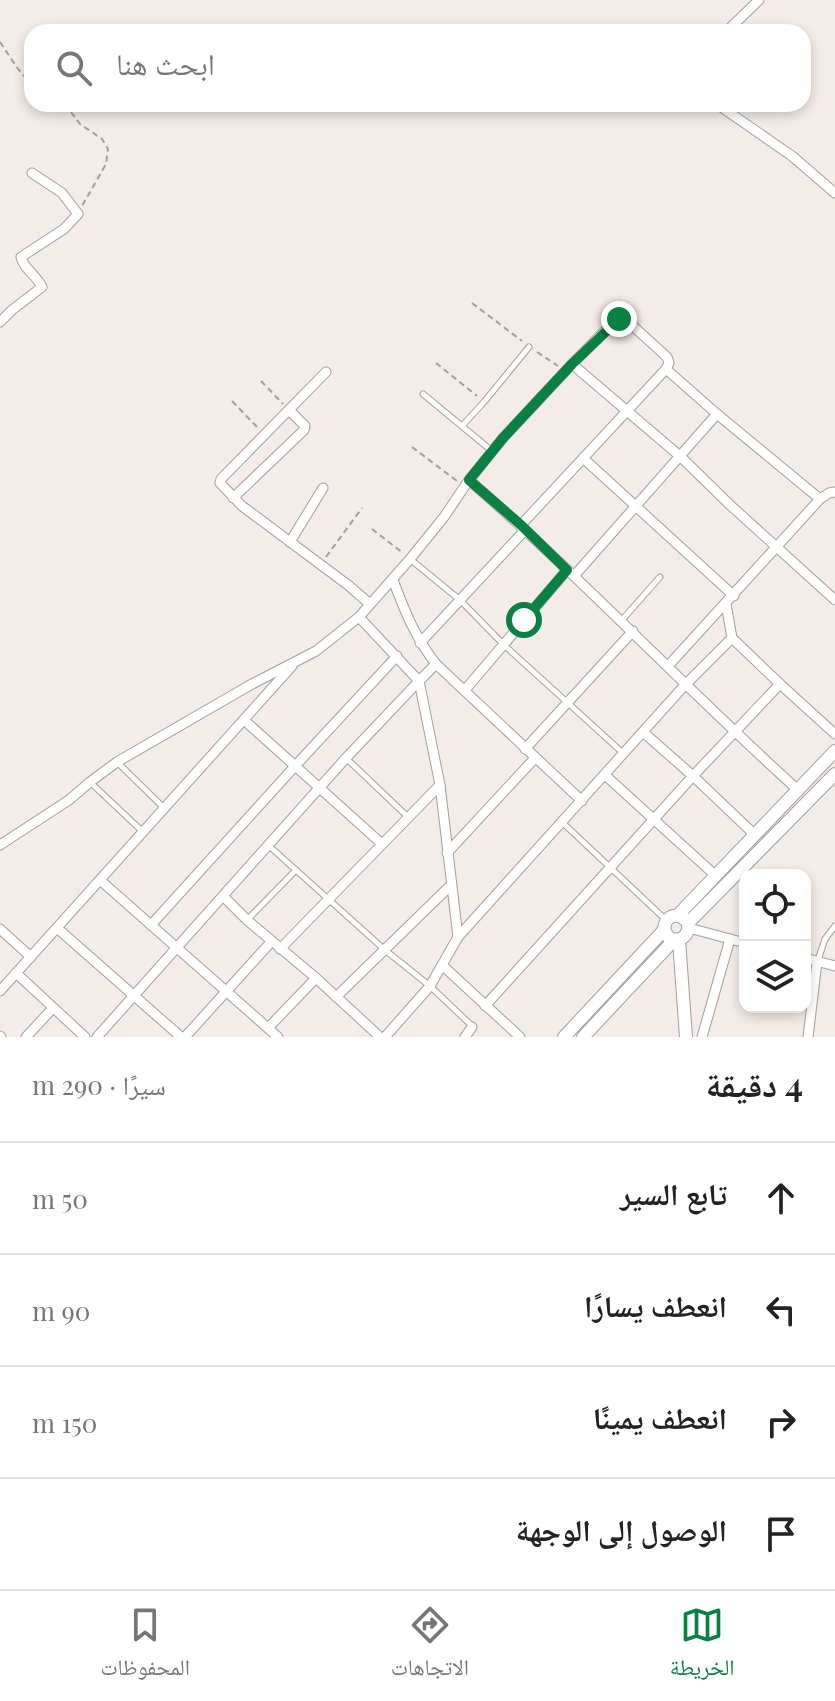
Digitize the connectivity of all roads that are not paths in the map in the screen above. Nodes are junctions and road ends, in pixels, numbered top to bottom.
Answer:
1 (759, 0) edge
2 (734, 24) edge
3 (729, 112) edge
4 (32, 173) dead end
5 (835, 193) edge
6 (0, 322) edge
7 (529, 347) road end
8 (569, 367) junction
9 (666, 369) junction
10 (326, 372) dead end
11 (423, 394) dead end
12 (289, 410) junction
13 (626, 411) junction
14 (717, 414) junction
15 (462, 426) junction
16 (493, 452) junction
17 (681, 457) junction
18 (583, 458) junction
19 (467, 484) junction
20 (323, 488) dead end
21 (835, 492) edge
22 (233, 498) junction
23 (820, 499) junction
24 (635, 507) junction
25 (523, 528) junction
26 (290, 542) junction
27 (777, 547) junction
28 (410, 559) junction
29 (570, 573) junction
30 (660, 577) dead end
31 (393, 580) junction
32 (734, 596) junction
33 (460, 600) junction
34 (835, 600) edge
35 (370, 604) junction
36 (726, 604) junction
37 (359, 617) junction
38 (621, 621) junction
39 (633, 631) junction
40 (732, 638) junction
41 (420, 643) junction
42 (504, 645) junction
43 (397, 656) junction
44 (295, 663) junction
45 (436, 664) junction
46 (668, 666) junction
47 (419, 681) junction
48 (780, 684) junction
49 (685, 685) junction
50 (465, 690) junction
51 (567, 702) junction
52 (244, 720) junction
53 (643, 732) junction
54 (735, 733) junction
55 (835, 734) edge
56 (525, 749) junction
57 (835, 751) edge
58 (624, 754) junction
59 (346, 758) junction
60 (535, 758) junction
61 (117, 762) junction
62 (296, 765) junction
63 (835, 774) edge
64 (605, 775) junction
65 (693, 776) junction
66 (90, 782) junction
67 (440, 785) junction
68 (320, 787) junction
69 (798, 790) junction
70 (582, 801) junction
71 (164, 809) junction
72 (408, 817) junction
73 (655, 820) junction
74 (563, 823) junction
75 (143, 832) junction
76 (755, 835) junction
77 (382, 844) junction
78 (0, 845) edge
79 (268, 845) junction
80 (447, 853) junction
81 (610, 869) junction
82 (296, 870) junction
83 (716, 876) junction
84 (100, 880) junction
85 (451, 885) junction
86 (223, 896) junction
87 (328, 899) junction
88 (247, 920) junction
89 (677, 923) junction
90 (151, 925) junction
91 (835, 926) edge
92 (57, 928) junction
93 (0, 929) edge
94 (458, 937) junction
95 (730, 939) junction
96 (677, 940) junction
97 (739, 941) edge
98 (271, 942) junction
99 (177, 947) junction
100 (280, 949) junction
101 (385, 950) junction
102 (31, 957) junction
103 (811, 960) edge
104 (817, 962) junction
105 (442, 965) junction
106 (835, 966) edge
107 (16, 973) junction
108 (316, 978) junction
109 (430, 986) junction
110 (0, 991) edge
111 (226, 992) junction
112 (134, 994) junction
113 (336, 997) junction
114 (485, 1006) junction
115 (53, 1008) junction
116 (472, 1027) joint
117 (268, 1028) junction
118 (26, 1037) edge
119 (85, 1037) edge
120 (97, 1037) edge
121 (183, 1037) edge
122 (278, 1037) edge
123 (382, 1037) edge
124 (465, 1037) edge
125 (520, 1037) edge
126 (564, 1037) edge
127 (583, 1037) edge
128 (686, 1037) edge
129 (702, 1037) edge
130 (808, 1037) edge

1 - 2 street
3 - 5 street
4 - 6 street
7 - 15 lane
8 - 9 street
8 - 13 street
8 - 16 street
9 - 13 street
9 - 14 street
10 - 12 street
11 - 15 lane
12 - 22 street
12 - 22 street
13 - 17 street
13 - 18 street
14 - 17 street
14 - 23 street
15 - 16 lane
16 - 19 street
17 - 24 street
17 - 27 street
18 - 24 street
18 - 25 street
19 - 25 street
19 - 28 street
20 - 26 street
21 - 23 street
22 - 26 street
23 - 27 street
24 - 29 street
24 - 32 street
25 - 29 street
25 - 33 street
26 - 35 street
27 - 32 street
27 - 34 street
28 - 31 street
28 - 33 lane
29 - 38 street
29 - 42 street
30 - 38 lane
31 - 35 street
31 - 41 street
32 - 36 street
33 - 41 street
33 - 42 lane
35 - 37 street
36 - 40 street
36 - 46 street
37 - 43 street
37 - 44 street
38 - 39 street
39 - 46 street
39 - 51 street
40 - 48 street
40 - 49 street
41 - 45 street
42 - 50 street
42 - 51 lane
43 - 47 street
43 - 62 street
44 - 52 street
44 - 61 street
45 - 47 street
45 - 50 street
46 - 49 street
47 - 59 street
47 - 67 street
48 - 54 street
48 - 55 street
49 - 53 street
49 - 54 street
50 - 56 street
51 - 56 street
51 - 58 lane
52 - 62 street
52 - 71 street
53 - 58 street
53 - 65 street
54 - 65 street
54 - 69 street
56 - 60 street
57 - 69 street
58 - 64 street
59 - 68 street
59 - 72 lane
60 - 70 street
60 - 80 street
61 - 66 street
61 - 71 lane
62 - 68 street
62 - 90 street
63 - 89 street
64 - 70 street
64 - 73 street
65 - 73 street
65 - 76 street
66 - 75 lane
66 - 78 street
67 - 72 street
67 - 80 street
68 - 77 street
68 - 79 street
69 - 76 street
70 - 74 street
71 - 75 street
72 - 77 street
73 - 81 street
73 - 83 street
74 - 81 lane
74 - 94 street
75 - 84 street
76 - 83 street
77 - 87 street
79 - 82 lane
79 - 86 street
80 - 85 street
81 - 89 lane
81 - 114 street
82 - 87 lane
82 - 88 lane
83 - 89 street
84 - 90 street
84 - 92 street
85 - 94 street
85 - 101 street
86 - 88 street
86 - 99 street
87 - 100 street
87 - 101 lane
88 - 98 street
89 - 95 street
89 - 96 street
89 - 96 street
89 - 126 street
90 - 99 street
91 - 104 lane
92 - 102 street
92 - 112 street
93 - 102 street
94 - 105 street
95 - 97 street
95 - 129 street
96 - 127 street
96 - 128 street
98 - 100 street
98 - 111 street
99 - 111 street
99 - 112 street
100 - 108 street
101 - 109 lane
101 - 113 street
102 - 107 street
103 - 104 street
104 - 106 street
104 - 130 street
105 - 109 street
105 - 114 street
107 - 110 street
107 - 115 street
108 - 113 street
108 - 117 street
109 - 116 lane
109 - 123 street
111 - 117 street
111 - 121 street
112 - 120 street
112 - 121 street
113 - 123 street
114 - 125 street
115 - 118 street
115 - 119 street
116 - 124 street
117 - 122 street

